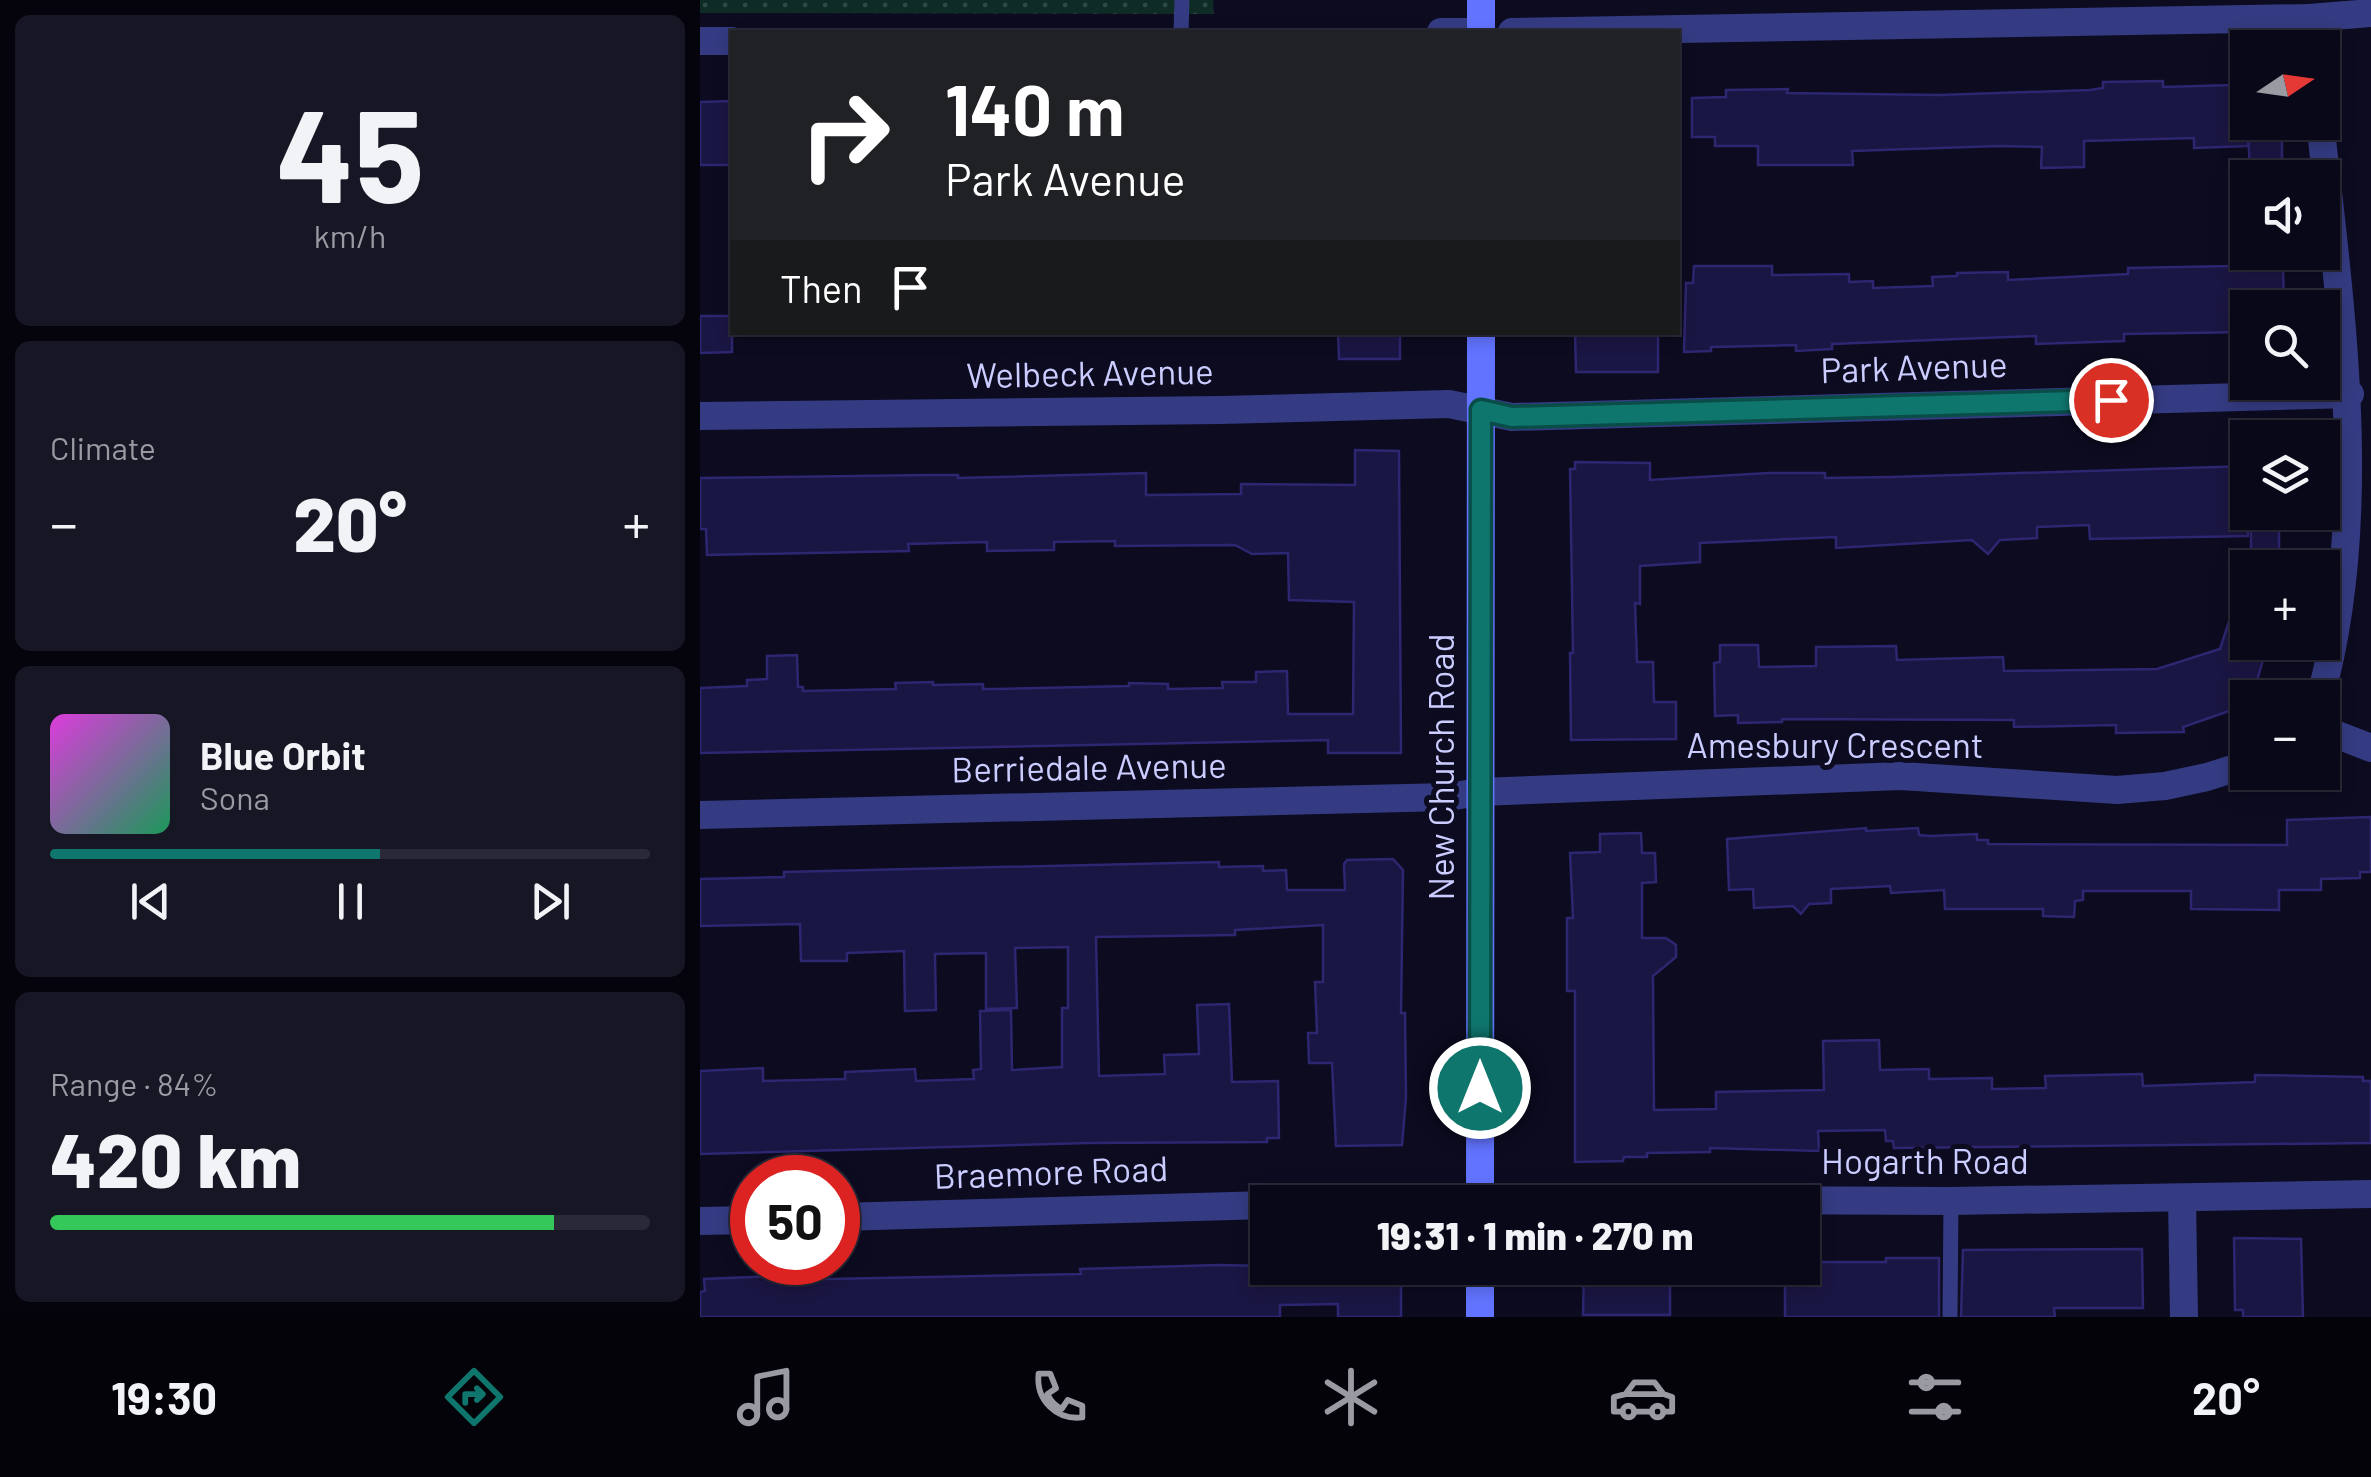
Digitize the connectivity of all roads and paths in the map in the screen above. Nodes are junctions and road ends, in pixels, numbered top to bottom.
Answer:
1 (1182, 0) edge
2 (1481, 0) edge
3 (2371, 13) edge
4 (2309, 18) junction
5 (1181, 30) edge
6 (1482, 30) edge
7 (1626, 30) edge
8 (2310, 30) edge
9 (700, 41) edge
10 (730, 41) edge
11 (2322, 140) edge
12 (1481, 335) edge
13 (2350, 394) junction
14 (1481, 410) junction
15 (700, 416) edge
16 (2325, 680) edge
17 (2340, 735) edge
18 (2371, 748) edge
19 (2230, 769) edge
20 (1479, 792) junction
21 (700, 815) edge
22 (1480, 1185) edge
23 (2371, 1194) edge
24 (2182, 1198) junction
25 (1820, 1201) edge
26 (1951, 1201) junction
27 (1250, 1206) edge
28 (860, 1216) edge
29 (730, 1220) edge
30 (700, 1221) edge
31 (1480, 1285) edge
32 (1480, 1317) edge
33 (1950, 1317) edge
34 (2184, 1317) edge

1 - 5 lane
2 - 6 main road
3 - 4 street
4 - 7 street
4 - 8 street
9 - 10 street
11 - 13 street
12 - 14 main road, New Church Road
13 - 14 street, Park Avenue
13 - 16 street
14 - 15 street, Welbeck Avenue
14 - 20 main road, New Church Road
17 - 18 street
19 - 20 street, Amesbury Crescent
20 - 21 street, Berriedale Avenue
20 - 22 main road, New Church Road
23 - 24 street, Hogarth Road
24 - 26 street, Hogarth Road
24 - 34 street
25 - 26 street, Hogarth Road
26 - 33 lane
27 - 28 street, Braemore Road
29 - 30 street
31 - 32 main road

